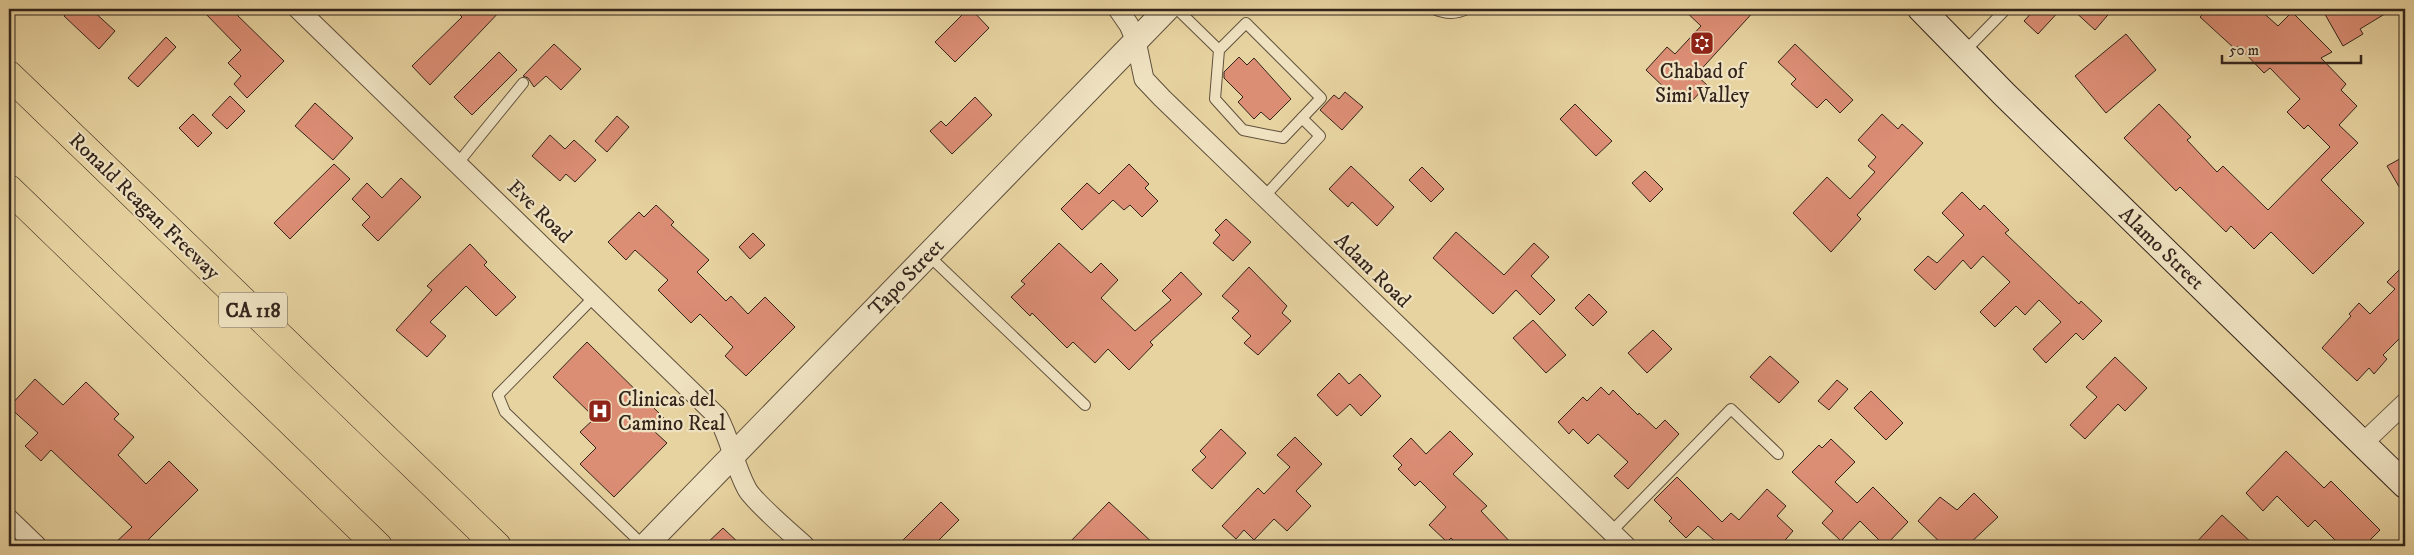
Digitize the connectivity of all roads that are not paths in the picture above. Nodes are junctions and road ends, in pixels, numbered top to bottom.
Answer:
1 (298, 9) edge
2 (1118, 9) edge
3 (1167, 9) edge
4 (1177, 9) edge
5 (1434, 9) edge
6 (1467, 9) edge
7 (1921, 9) edge
8 (2006, 9) edge
9 (1136, 41) junction
10 (1219, 50) junction
11 (1963, 54) junction
12 (9, 75) edge
13 (523, 83) dead end
14 (1302, 118) junction
15 (458, 163) junction
16 (9, 189) edge
17 (1264, 197) junction
18 (928, 255) junction
19 (595, 296) junction
20 (2405, 403) edge
21 (1085, 405) dead end
22 (2362, 444) junction
23 (1778, 454) dead end
24 (732, 456) junction
25 (2405, 485) edge
26 (9, 519) edge
27 (1611, 532) junction
28 (35, 546) edge
29 (378, 546) edge
30 (497, 546) edge
31 (644, 546) edge
32 (805, 546) edge
33 (1626, 546) edge

1 - 15 street, Eve Road
2 - 9 street, Adam Road
3 - 9 street, Tapo Street
4 - 10 lane
5 - 6 lane
7 - 11 main road, Alamo Street
8 - 11 lane
9 - 17 street, Adam Road
9 - 18 street, Tapo Street
10 - 14 lane
10 - 14 lane
11 - 22 main road, Alamo Street
12 - 30 highway, Ronald Reagan Freeway / CA 118
13 - 15 lane
14 - 17 lane
15 - 19 street, Eve Road
16 - 29 highway
17 - 27 street, Adam Road
18 - 21 lane
18 - 24 street, Tapo Street
19 - 24 street, Eve Road
19 - 31 lane
20 - 22 street
22 - 25 main road, Alamo Street
23 - 27 lane
24 - 31 street, Tapo Street
24 - 32 street, Eve Road
26 - 28 street
27 - 33 street, Adam Road

